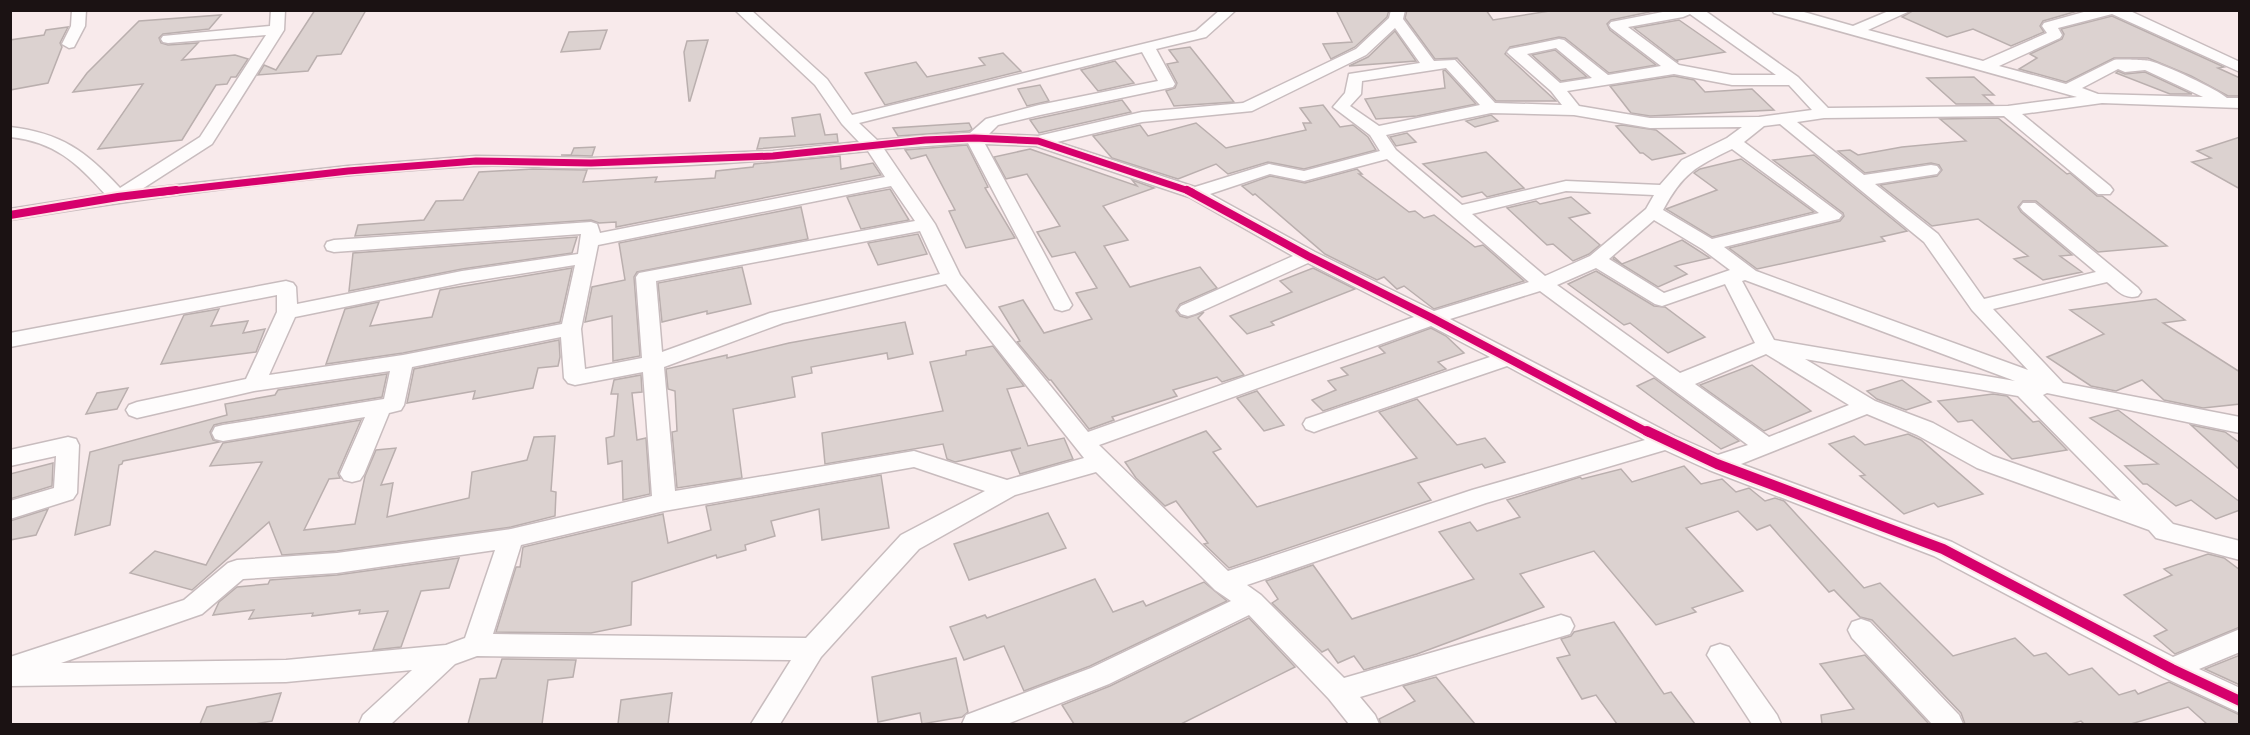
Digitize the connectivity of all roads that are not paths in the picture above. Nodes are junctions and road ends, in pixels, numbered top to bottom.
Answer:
1 (79, 10) edge
2 (279, 10) edge
3 (742, 10) edge
4 (1229, 10) edge
5 (1779, 10) edge
6 (1905, 10) edge
7 (2110, 10) edge
8 (2115, 10) edge
9 (1684, 11) edge
10 (1397, 15) edge
11 (277, 30) junction
12 (1853, 30) junction
13 (168, 39) dead end
14 (69, 44) dead end
15 (1147, 46) junction
16 (1429, 64) junction
17 (1983, 67) junction
18 (2240, 68) edge
19 (1674, 69) junction
20 (1605, 80) junction
21 (1793, 80) junction
22 (1557, 88) junction
23 (2069, 89) junction
24 (2102, 98) junction
25 (2234, 103) edge
26 (1491, 108) junction
27 (1574, 110) junction
28 (2008, 111) junction
29 (1824, 113) junction
30 (1782, 118) junction
31 (848, 121) junction
32 (1759, 122) junction
33 (10, 132) edge
34 (1376, 132) junction
35 (974, 138) junction
36 (1038, 141) junction
37 (1733, 142) junction
38 (873, 146) junction
39 (1390, 153) junction
40 (1931, 170) dead end
41 (896, 180) junction
42 (1862, 181) junction
43 (1665, 190) junction
44 (2104, 190) dead end
45 (1195, 193) junction
46 (118, 197) junction
47 (2029, 207) dead end
48 (1457, 212) junction
49 (1653, 212) junction
50 (10, 215) edge
51 (926, 224) junction
52 (1709, 245) junction
53 (333, 246) dead end
54 (588, 249) junction
55 (1308, 256) junction
56 (1597, 260) junction
57 (1739, 275) junction
58 (2109, 275) junction
59 (951, 277) junction
60 (1543, 284) junction
61 (2131, 292) dead end
62 (1062, 305) dead end
63 (1979, 306) junction
64 (1188, 310) dead end
65 (287, 312) junction
66 (1432, 318) junction
67 (571, 329) junction
68 (10, 340) edge
69 (1767, 346) junction
70 (1507, 358) junction
71 (403, 362) junction
72 (654, 363) junction
73 (1677, 383) junction
74 (254, 384) junction
75 (2058, 389) junction
76 (2025, 390) junction
77 (1867, 406) junction
78 (380, 408) junction
79 (137, 410) dead end
80 (1314, 424) dead end
81 (2240, 425) edge
82 (223, 433) dead end
83 (1084, 442) junction
84 (1667, 442) junction
85 (1767, 447) junction
86 (10, 458) edge
87 (1100, 462) junction
88 (1717, 464) junction
89 (352, 474) dead end
90 (1007, 489) junction
91 (664, 502) junction
92 (10, 510) edge
93 (2156, 523) junction
94 (511, 538) junction
95 (2240, 551) edge
96 (1224, 583) junction
97 (1252, 602) junction
98 (1561, 626) dead end
99 (1861, 630) dead end
100 (2240, 640) edge
101 (476, 645) junction
102 (812, 649) junction
103 (1720, 655) dead end
104 (446, 656) junction
105 (10, 669) edge
106 (2172, 669) junction
107 (10, 675) edge
108 (1340, 691) junction
109 (2240, 701) edge
110 (373, 724) edge
111 (765, 724) edge
112 (976, 724) edge
113 (1365, 724) edge
114 (1767, 724) edge
115 (1949, 724) edge

1 - 14 street
2 - 11 street
3 - 31 street
4 - 15 street
5 - 12 street
6 - 12 street
7 - 17 street
8 - 18 street
9 - 19 street
9 - 21 street
10 - 16 street
10 - 36 street
11 - 13 street
11 - 46 street
12 - 17 street
15 - 31 street
15 - 35 street
16 - 26 street
16 - 34 street
17 - 23 street
19 - 20 street
19 - 21 street
20 - 22 street
20 - 22 street
21 - 29 street
22 - 27 street
23 - 24 street
23 - 25 street
24 - 25 street
24 - 28 street
26 - 27 street
26 - 34 street
27 - 32 street
28 - 29 street
28 - 44 street
29 - 30 street
30 - 32 street
30 - 42 street
31 - 38 street
32 - 37 street
33 - 46 street
34 - 39 street
35 - 36 street
35 - 38 street
35 - 62 street
36 - 45 street
37 - 43 street
37 - 52 street
38 - 41 street
38 - 46 street
39 - 45 street
39 - 48 street
40 - 42 street
41 - 51 street
41 - 54 street
42 - 63 street
43 - 48 street
43 - 49 street
45 - 55 street
46 - 50 street
47 - 58 street
48 - 60 street
49 - 52 street
49 - 56 street
51 - 59 street
51 - 72 street
52 - 57 street
53 - 54 street
54 - 65 street
54 - 67 street
55 - 64 street
55 - 66 street
56 - 57 street
56 - 60 street
57 - 69 street
57 - 75 street
58 - 61 street
58 - 63 street
59 - 72 street
59 - 83 street
60 - 66 street
60 - 73 street
63 - 75 street
65 - 68 street
65 - 74 street
66 - 70 street
66 - 83 street
67 - 71 street
67 - 72 street
69 - 73 street
69 - 76 street
69 - 77 street
70 - 80 street
70 - 84 street
71 - 74 street
71 - 78 street
72 - 91 street
73 - 85 street
74 - 79 street
75 - 76 street
75 - 81 street
76 - 93 street
77 - 85 street
77 - 93 street
78 - 82 street
78 - 89 street
83 - 87 street
84 - 88 street
84 - 96 street
85 - 88 street
86 - 92 street
87 - 90 street
87 - 96 street
88 - 106 street
90 - 91 street
90 - 102 street
91 - 94 street
93 - 95 street
94 - 101 street
94 - 105 street
96 - 97 street
97 - 108 street
97 - 112 street
98 - 108 street
99 - 115 street
100 - 106 street
101 - 102 street
101 - 104 street
102 - 111 street
103 - 114 street
104 - 107 street
104 - 110 street
106 - 109 street
108 - 113 street

